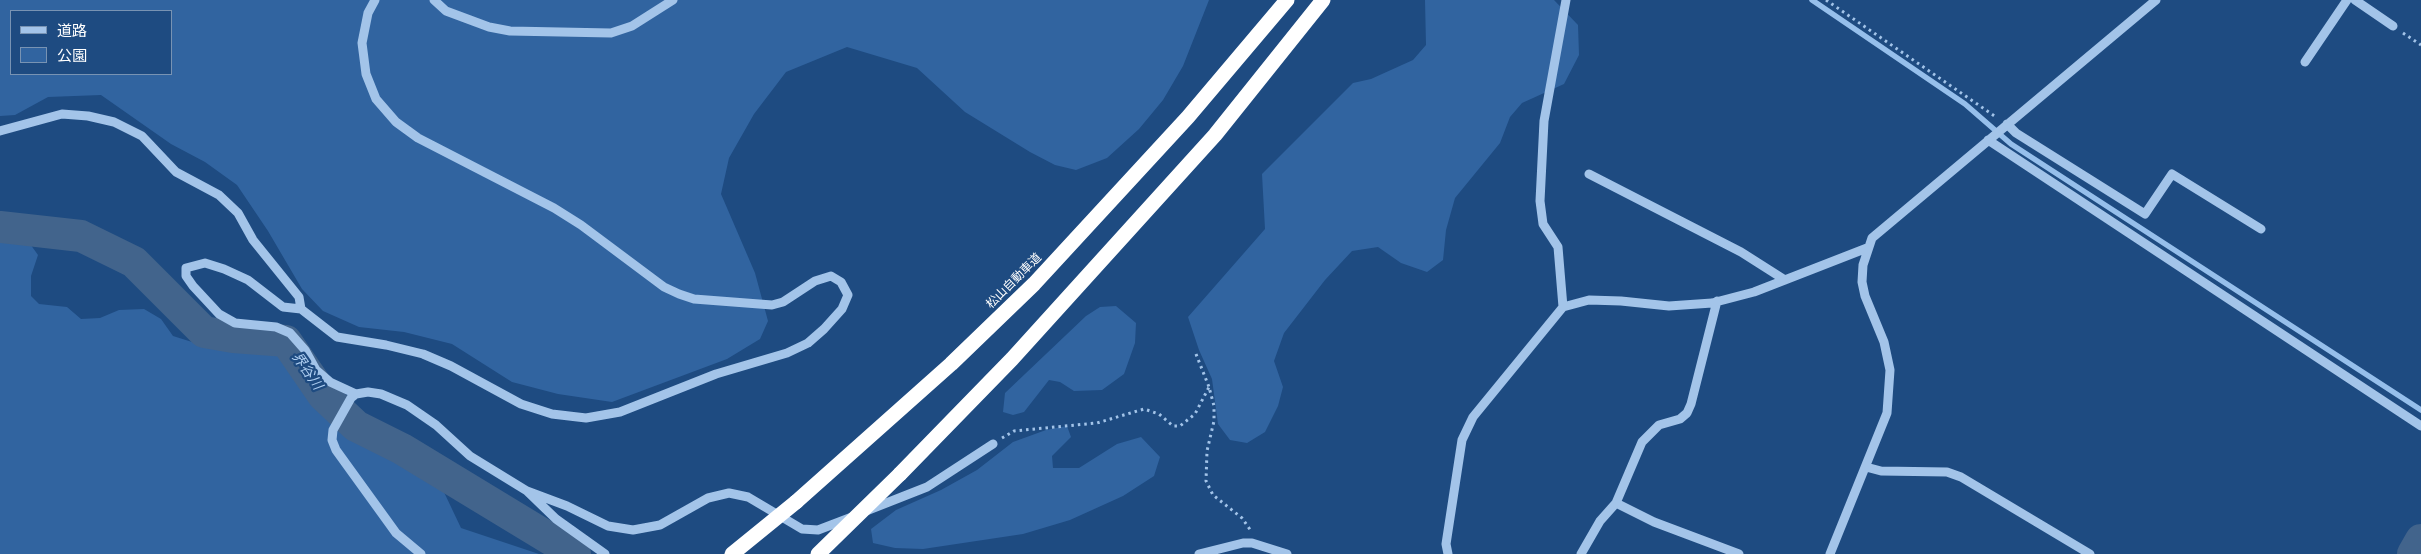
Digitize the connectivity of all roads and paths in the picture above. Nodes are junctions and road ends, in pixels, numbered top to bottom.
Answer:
1 (375, 0) edge
2 (434, 0) edge
3 (673, 0) edge
4 (1287, 0) edge
5 (1323, 0) edge
6 (1566, 0) edge
7 (1826, 0) edge
8 (2156, 0) edge
9 (2347, 0) edge
10 (2360, 1) edge
11 (2393, 26) joint
12 (2421, 45) edge
13 (2305, 62) dead end
14 (2005, 126) junction
15 (0, 131) edge
16 (1990, 138) junction
17 (1589, 174) dead end
18 (2261, 229) dead end
19 (1867, 248) junction
20 (1785, 280) junction
21 (1717, 302) junction
22 (1563, 307) junction
23 (301, 309) junction
24 (1196, 354) dead end
25 (1209, 387) junction
26 (354, 396) junction
27 (2421, 426) edge
28 (993, 444) joint
29 (1866, 467) junction
30 (527, 491) junction
31 (1616, 503) junction
32 (1252, 543) junction
33 (421, 554) edge
34 (605, 554) edge
35 (732, 554) edge
36 (818, 554) edge
37 (1199, 554) edge
38 (1287, 554) edge
39 (1448, 554) edge
40 (1581, 554) edge
41 (1739, 554) edge
42 (1830, 554) edge
43 (2090, 554) edge

1 - 23 street
2 - 3 street
4 - 35 highway, 松山自動車道, bridge
5 - 36 highway, bridge
6 - 22 street
7 - 14 path
8 - 14 street
9 - 13 street
10 - 11 street
11 - 12 path
14 - 16 street
14 - 18 street
15 - 23 street
16 - 19 street
16 - 27 street
17 - 20 street
19 - 20 street
19 - 29 street
20 - 21 street
21 - 22 street
21 - 31 street
22 - 39 street
23 - 26 street
24 - 25 path
25 - 28 path
25 - 32 path
26 - 30 street
26 - 33 street
28 - 30 street
29 - 42 street
29 - 43 street
30 - 34 street
31 - 40 street
31 - 41 street
32 - 37 street
32 - 38 street

